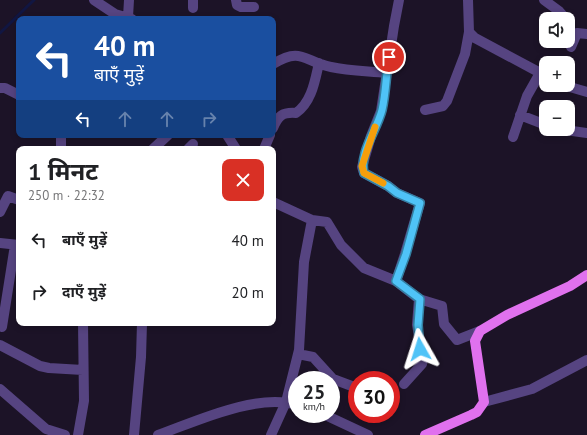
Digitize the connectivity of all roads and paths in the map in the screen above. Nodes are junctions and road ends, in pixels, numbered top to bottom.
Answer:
1 (94, 0) edge
2 (130, 0) edge
3 (236, 0) edge
4 (399, 0) edge
5 (468, 0) edge
6 (544, 0) edge
7 (254, 7) dead end
8 (560, 12) edge
9 (113, 16) edge
10 (130, 16) edge
11 (469, 32) junction
12 (582, 33) edge
13 (575, 43) edge
14 (276, 63) edge
15 (319, 63) junction
16 (387, 73) junction
17 (539, 73) edge
18 (539, 80) edge
19 (0, 88) edge
20 (575, 88) edge
21 (587, 92) edge
22 (16, 94) edge
23 (425, 110) dead end
24 (520, 115) junction
25 (276, 122) edge
26 (539, 122) edge
27 (575, 131) edge
28 (587, 133) edge
29 (514, 137) dead end
30 (165, 138) edge
31 (156, 146) edge
32 (4, 195) edge
33 (16, 199) edge
34 (276, 203) edge
35 (0, 212) edge
36 (312, 220) junction
37 (0, 243) edge
38 (16, 245) edge
39 (16, 258) edge
40 (15, 270) edge
41 (587, 274) edge
42 (396, 281) junction
43 (420, 299) junction
44 (83, 326) edge
45 (142, 326) edge
46 (2, 327) dead end
47 (480, 331) junction
48 (0, 345) edge
49 (298, 354) junction
50 (587, 360) edge
51 (83, 370) junction
52 (404, 384) dead end
53 (348, 385) edge
54 (0, 388) edge
55 (286, 402) junction
56 (484, 402) junction
57 (335, 423) edge
58 (346, 431) edge
59 (65, 435) edge
60 (78, 435) edge
61 (134, 435) edge
62 (158, 435) edge
63 (271, 435) edge
64 (368, 435) edge
65 (425, 435) edge

1 - 9 street
2 - 10 street
3 - 7 street
4 - 16 street
5 - 11 street
6 - 8 street
11 - 17 street
11 - 23 street
12 - 13 street
14 - 15 street
15 - 16 street
15 - 25 street
16 - 42 street
18 - 24 street
19 - 22 street
20 - 21 street
24 - 26 street
24 - 29 street
27 - 28 street
30 - 31 street
32 - 33 street
32 - 35 street
34 - 36 street
36 - 42 street
36 - 49 street
37 - 38 street
39 - 40 street
40 - 46 street
41 - 47 main road
42 - 43 street
43 - 47 street
43 - 52 street
44 - 51 street
45 - 61 street
47 - 56 main road
48 - 51 street
49 - 53 street
49 - 55 street
50 - 56 street
51 - 60 street
54 - 59 street
55 - 62 street
55 - 63 street
56 - 65 main road
57 - 58 street
58 - 64 street

